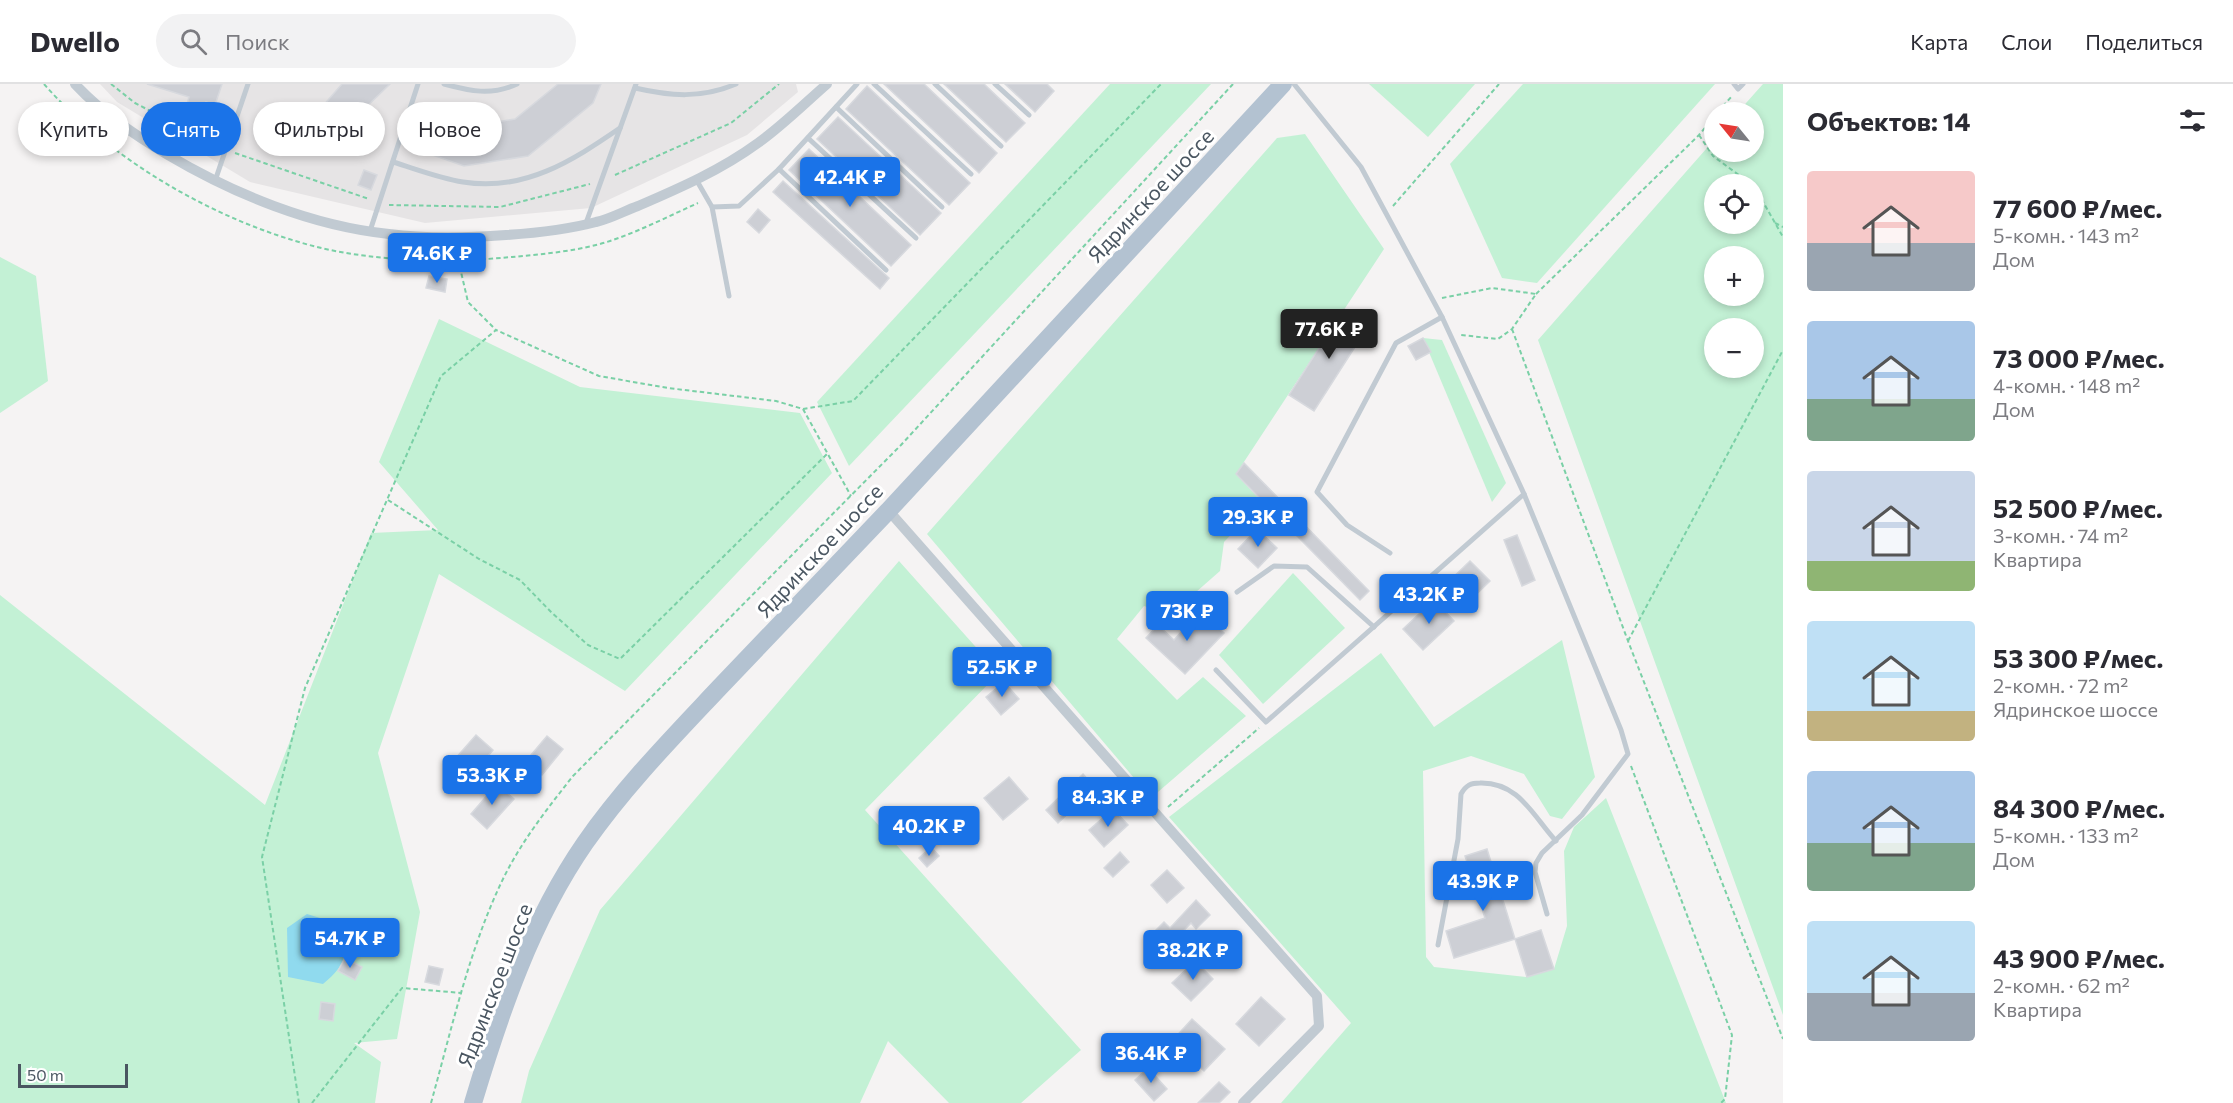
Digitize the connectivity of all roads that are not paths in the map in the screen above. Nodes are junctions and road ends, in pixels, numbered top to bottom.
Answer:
1 (248, 84) edge
2 (418, 84) edge
3 (444, 84) edge
4 (517, 84) edge
5 (736, 84) edge
6 (827, 84) edge
7 (856, 84) edge
8 (874, 84) edge
9 (934, 84) edge
10 (994, 84) edge
11 (1283, 84) edge
12 (1294, 84) edge
13 (635, 86) edge
14 (81, 87) edge
15 (836, 107) junction
16 (1029, 116) dead end
17 (620, 128) junction
18 (808, 138) junction
19 (1001, 146) dead end
20 (393, 162) junction
21 (779, 169) junction
22 (971, 174) dead end
23 (215, 181) junction
24 (697, 181) junction
25 (712, 207) junction
26 (942, 207) dead end
27 (585, 225) junction
28 (370, 231) junction
29 (916, 238) dead end
30 (886, 270) dead end
31 (729, 296) dead end
32 (1442, 317) junction
33 (1524, 494) junction
34 (888, 510) junction
35 (1390, 553) dead end
36 (1238, 592) dead end
37 (1374, 627) junction
38 (1216, 670) dead end
39 (1556, 841) junction
40 (1547, 914) dead end
41 (1438, 945) dead end
42 (473, 1103) edge
43 (1243, 1103) edge

1 - 23 lane
2 - 20 lane
3 - 4 lane
5 - 13 lane
6 - 24 street
7 - 15 lane
8 - 22 lane
9 - 19 lane
10 - 16 lane
11 - 34 main road, Ядринское шоссе
12 - 32 lane
13 - 17 lane
14 - 23 street
15 - 18 lane
15 - 26 lane
17 - 20 lane
17 - 27 lane
18 - 21 lane
18 - 29 lane
20 - 28 lane
21 - 25 lane
21 - 30 lane
23 - 28 street
24 - 25 lane
24 - 27 street
25 - 31 lane
27 - 28 street
32 - 33 lane
32 - 35 lane
33 - 37 lane
33 - 39 lane
34 - 42 main road, Ядринское шоссе
34 - 43 street
36 - 37 lane
37 - 38 lane
39 - 40 lane
39 - 41 lane

